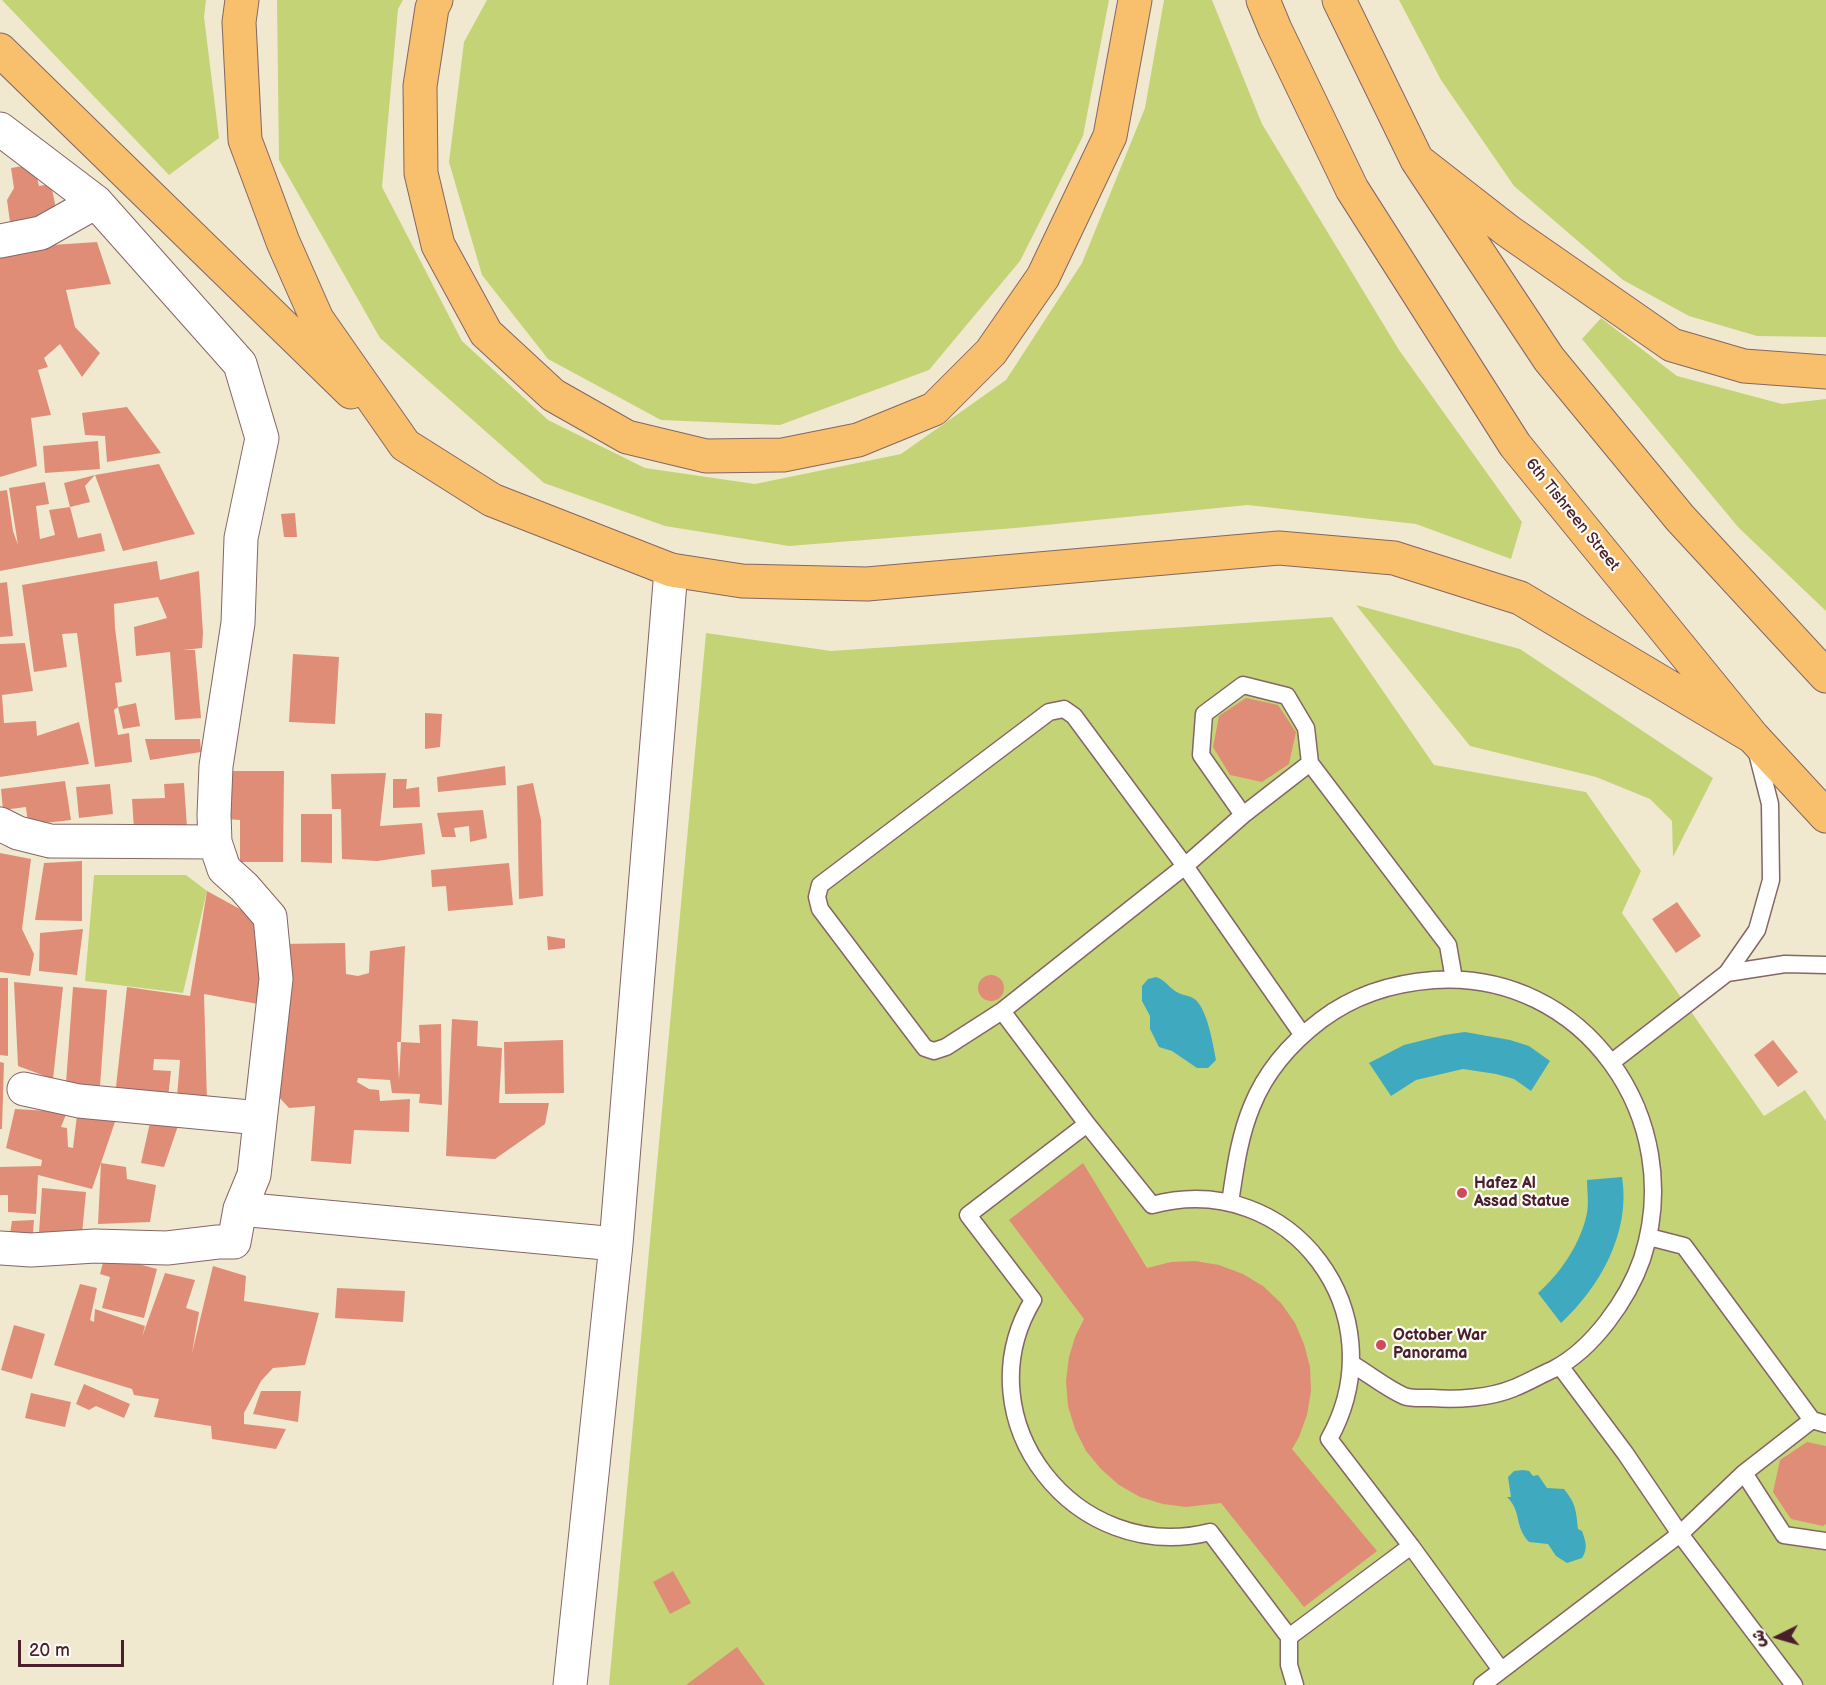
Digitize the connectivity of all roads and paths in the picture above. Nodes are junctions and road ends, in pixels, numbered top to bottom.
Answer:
1 (242, 0) edge
2 (436, 0) edge
3 (1135, 0) edge
4 (1263, 0) edge
5 (1338, 0) edge
6 (0, 50) edge
7 (0, 129) edge
8 (1418, 160) junction
9 (96, 202) junction
10 (0, 241) edge
11 (1826, 372) edge
12 (405, 445) junction
13 (671, 570) junction
14 (1826, 676) edge
15 (1753, 737) junction
16 (1310, 763) junction
17 (1243, 815) junction
18 (1826, 816) edge
19 (0, 824) edge
20 (215, 842) junction
21 (1185, 866) junction
22 (1826, 965) edge
23 (1726, 973) junction
24 (1454, 979) junction
25 (1002, 1011) junction
26 (1302, 1034) junction
27 (1612, 1062) junction
28 (24, 1089) dead end
29 (260, 1118) junction
30 (1087, 1124) junction
31 (1230, 1203) junction
32 (240, 1209) junction
33 (1649, 1237) junction
34 (616, 1244) junction
35 (0, 1248) edge
36 (1352, 1364) junction
37 (1560, 1366) junction
38 (1819, 1422) edge
39 (1744, 1473) junction
40 (1680, 1534) junction
41 (1826, 1541) edge
42 (1411, 1546) junction
43 (1289, 1637) junction
44 (1501, 1670) junction
45 (570, 1685) edge
46 (1295, 1685) edge
47 (1482, 1685) edge
48 (1794, 1685) edge

1 - 12 highway
2 - 3 highway
4 - 15 highway, 6th Tishreen Street
5 - 8 highway
6 - 12 highway
7 - 9 street
8 - 11 highway
8 - 14 highway
9 - 10 street
9 - 20 street
12 - 13 highway
13 - 15 highway
13 - 34 street
15 - 18 highway, 6th Tishreen Street
15 - 23 lane
16 - 17 lane
16 - 17 lane
16 - 24 lane
17 - 21 lane
19 - 20 street
20 - 29 street
21 - 25 lane
21 - 25 lane
21 - 26 lane
22 - 23 lane
23 - 27 lane
24 - 26 lane
24 - 27 lane
25 - 30 lane
26 - 31 lane
27 - 33 lane
28 - 29 street
29 - 32 street
30 - 31 lane
30 - 43 lane
31 - 36 lane
32 - 34 street
32 - 35 street
33 - 37 lane
33 - 38 lane
34 - 45 street
36 - 37 lane
36 - 42 lane
37 - 40 lane
38 - 39 lane
39 - 40 lane
39 - 41 lane
40 - 44 lane
40 - 48 lane
42 - 43 lane
42 - 44 lane
43 - 46 lane
44 - 47 lane

